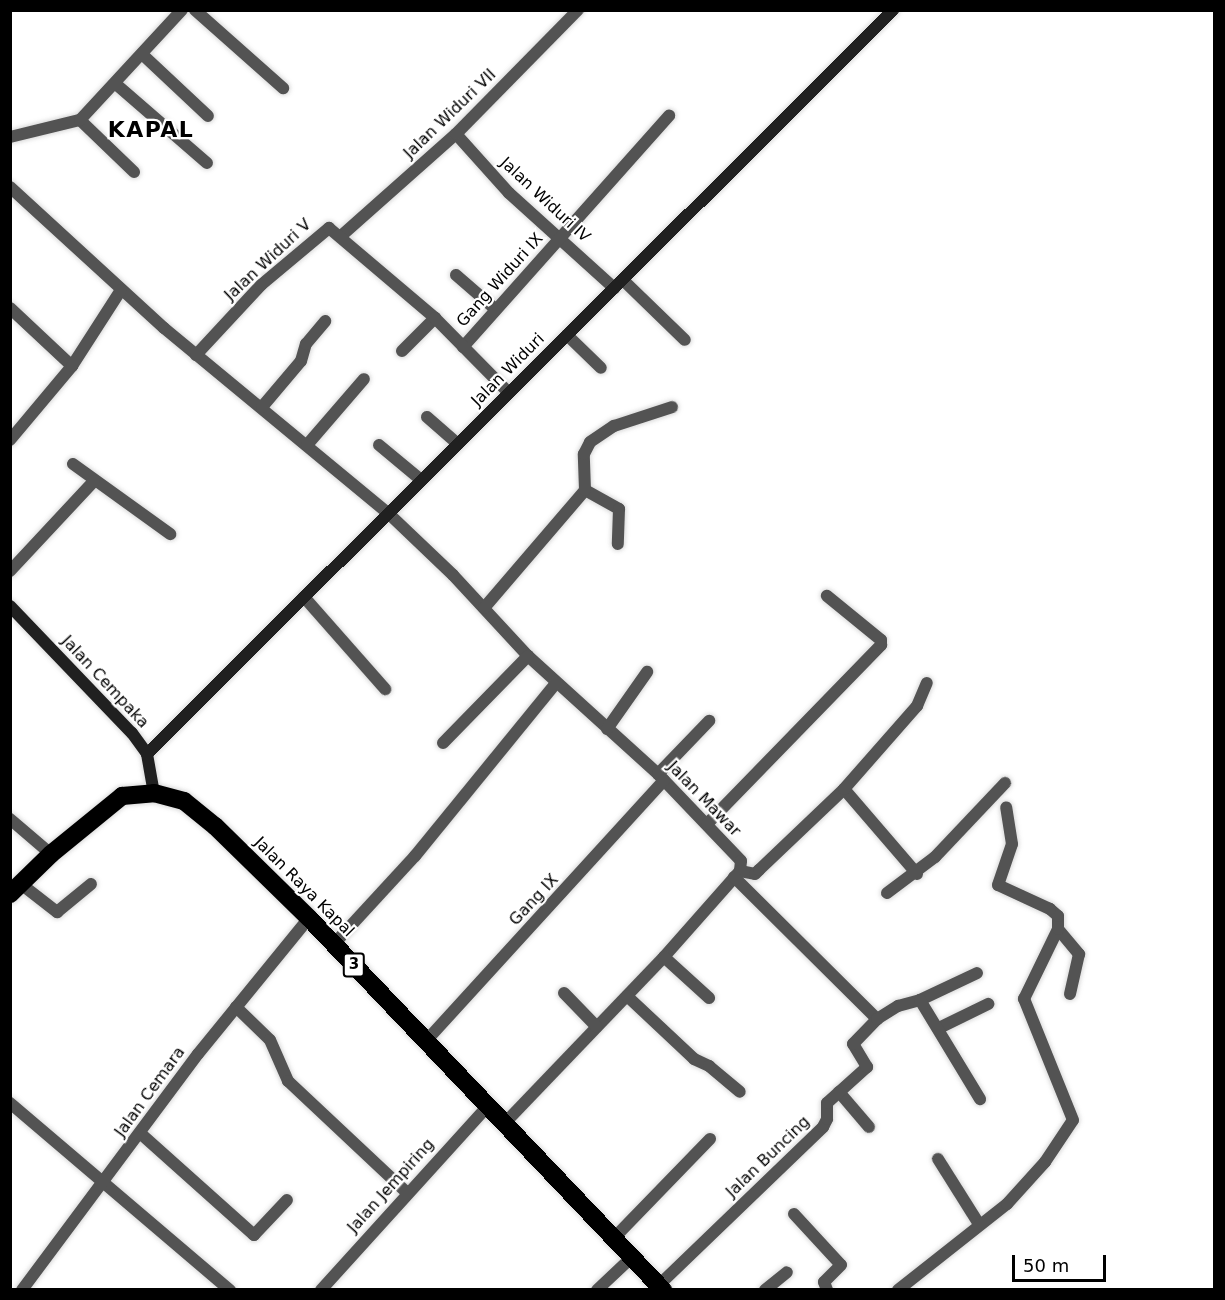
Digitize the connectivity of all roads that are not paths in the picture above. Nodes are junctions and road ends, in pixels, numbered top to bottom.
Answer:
1 (182, 10) edge
2 (195, 10) edge
3 (578, 10) edge
4 (893, 10) edge
5 (143, 55) junction
6 (117, 84) junction
7 (283, 88) dead end
8 (207, 116) dead end
9 (669, 116) dead end
10 (80, 120) junction
11 (456, 134) junction
12 (10, 137) edge
13 (207, 163) dead end
14 (134, 172) dead end
15 (10, 176) edge
16 (14, 188) edge
17 (341, 236) junction
18 (561, 236) junction
19 (456, 275) dead end
20 (618, 284) junction
21 (121, 290) junction
22 (10, 308) edge
23 (494, 308) junction
24 (435, 318) junction
25 (325, 321) dead end
26 (567, 335) junction
27 (685, 340) dead end
28 (463, 347) junction
29 (402, 351) dead end
30 (196, 354) junction
31 (72, 366) junction
32 (601, 368) dead end
33 (363, 379) dead end
34 (509, 393) junction
35 (262, 407) junction
36 (672, 407) dead end
37 (427, 417) dead end
38 (10, 440) edge
39 (458, 444) junction
40 (307, 445) junction
41 (379, 445) dead end
42 (73, 464) dead end
43 (421, 480) junction
44 (94, 481) junction
45 (585, 490) junction
46 (388, 513) junction
47 (170, 534) dead end
48 (618, 544) dead end
49 (10, 572) edge
50 (827, 596) dead end
51 (304, 597) junction
52 (11, 608) edge
53 (484, 608) junction
54 (528, 656) junction
55 (648, 672) dead end
56 (556, 683) junction
57 (927, 683) dead end
58 (386, 689) dead end
59 (709, 721) dead end
60 (607, 729) junction
61 (443, 743) dead end
62 (147, 753) junction
63 (661, 777) junction
64 (1005, 783) dead end
65 (844, 789) junction
66 (154, 792) junction
67 (1006, 807) dead end
68 (10, 819) edge
69 (707, 824) junction
70 (51, 854) junction
71 (737, 874) junction
72 (916, 874) junction
73 (92, 884) dead end
74 (16, 889) edge
75 (887, 893) dead end
76 (309, 918) junction
77 (1058, 928) junction
78 (334, 944) junction
79 (664, 957) junction
80 (977, 972) dead end
81 (564, 993) dead end
82 (1070, 994) dead end
83 (627, 996) junction
84 (709, 998) dead end
85 (916, 1000) junction
86 (988, 1004) dead end
87 (236, 1007) junction
88 (877, 1019) junction
89 (597, 1027) junction
90 (939, 1028) junction
91 (426, 1041) junction
92 (740, 1092) dead end
93 (839, 1092) junction
94 (980, 1099) dead end
95 (10, 1103) edge
96 (488, 1106) junction
97 (505, 1124) junction
98 (869, 1127) dead end
99 (140, 1134) junction
100 (710, 1139) dead end
101 (938, 1159) dead end
102 (105, 1183) junction
103 (406, 1192) junction
104 (287, 1200) dead end
105 (794, 1214) dead end
106 (987, 1218) junction
107 (614, 1238) junction
108 (632, 1257) junction
109 (787, 1272) dead end
110 (661, 1287) edge
111 (22, 1290) edge
112 (230, 1290) edge
113 (321, 1290) edge
114 (597, 1290) edge
115 (765, 1290) edge
116 (827, 1290) edge
117 (898, 1290) edge

1 - 5 street
2 - 7 street
3 - 11 street, Jalan Widuri VII
4 - 20 street, Jalan Widuri
5 - 6 street
5 - 8 street
6 - 10 street
6 - 13 street
9 - 18 street, Gang Widuri IX
10 - 12 street
10 - 14 street
11 - 17 street, Jalan Widuri VII
11 - 18 street, Jalan Widuri IV
15 - 16 street
16 - 21 street, Jalan Mawar
17 - 24 street
17 - 30 street, Jalan Widuri V
18 - 20 street, Jalan Widuri IV
18 - 23 street, Gang Widuri IX
19 - 23 street
20 - 26 street, Jalan Widuri
20 - 27 street, Jalan Widuri IV
21 - 30 street, Jalan Mawar
21 - 31 street
22 - 31 street
23 - 28 street, Gang Widuri IX
24 - 28 street
24 - 29 street
25 - 35 street
26 - 32 street
26 - 34 street, Jalan Widuri
28 - 34 street
30 - 35 street, Jalan Mawar
31 - 38 street
33 - 40 street
34 - 39 street, Jalan Widuri
35 - 40 street, Jalan Mawar
36 - 45 street
37 - 39 street
39 - 43 street, Jalan Widuri
40 - 46 street, Jalan Mawar
41 - 43 street
42 - 44 street
43 - 46 street, Jalan Widuri
44 - 47 street
44 - 49 street
45 - 48 street
45 - 53 street
46 - 51 street, Jalan Widuri
46 - 53 street, Jalan Mawar
50 - 69 street
51 - 58 street
51 - 62 street, Jalan Widuri
52 - 62 street, Jalan Cempaka
53 - 54 street, Jalan Mawar
54 - 56 street, Jalan Mawar
54 - 61 street
55 - 60 street
56 - 60 street, Jalan Mawar
56 - 78 street
57 - 65 street
59 - 63 street, Gang IX
60 - 63 street, Jalan Mawar
62 - 66 street, Jalan Cempaka
63 - 69 street, Jalan Mawar
63 - 91 street, Gang IX
64 - 72 street
65 - 71 street
65 - 72 street
66 - 70 highway, Jalan Raya Kapal / 3
66 - 76 highway, Jalan Raya Kapal / 3
67 - 77 street
68 - 70 street
69 - 71 street, Jalan Mawar
70 - 74 highway, Jalan Raya Kapal / 3
71 - 79 street
71 - 88 street, Jalan Mawar
72 - 75 street
73 - 74 street
76 - 78 highway, Jalan Raya Kapal / 3
76 - 87 street, Jalan Cemara
77 - 82 street
77 - 106 street
78 - 91 highway, Jalan Raya Kapal / 3
79 - 83 street
79 - 84 street
80 - 85 street
81 - 89 street
83 - 89 street
83 - 92 street
85 - 88 street
85 - 90 street
86 - 90 street
87 - 99 street, Jalan Cemara
87 - 103 street
88 - 93 street, Jalan Buncing
89 - 97 street
90 - 94 street
91 - 96 highway, Jalan Raya Kapal / 3
93 - 98 street
93 - 110 street, Jalan Buncing
95 - 102 street
96 - 97 highway, Jalan Raya Kapal / 3
96 - 103 street, Jalan Jempiring
97 - 107 highway, Jalan Raya Kapal / 3
99 - 102 street, Jalan Cemara
99 - 104 street
100 - 107 street
101 - 106 street
102 - 111 street, Jalan Cemara
102 - 112 street
103 - 113 street, Jalan Jempiring
105 - 116 street
106 - 117 street
107 - 108 highway, Jalan Raya Kapal / 3
108 - 110 highway, Jalan Raya Kapal / 3
108 - 114 street
109 - 115 street

